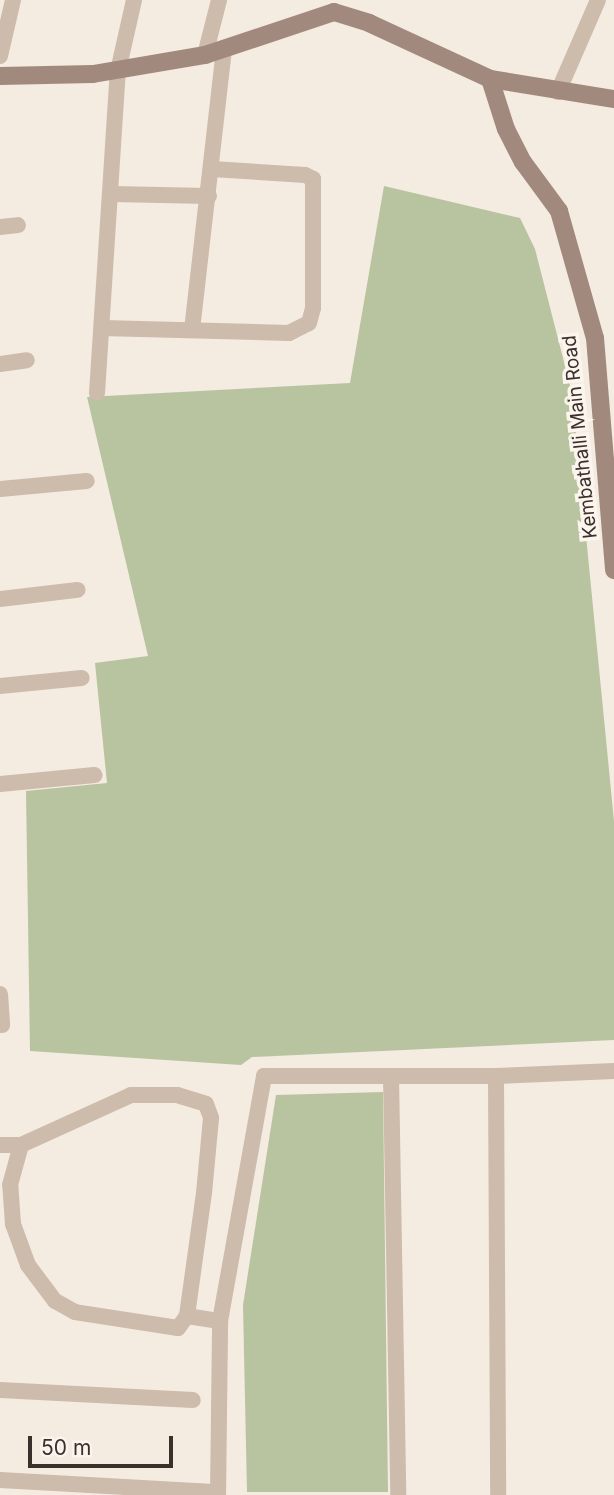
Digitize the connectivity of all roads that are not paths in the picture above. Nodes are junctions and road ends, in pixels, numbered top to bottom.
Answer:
1 (13, 0) edge
2 (134, 0) edge
3 (219, 0) edge
4 (598, 0) edge
5 (336, 6) edge
6 (224, 51) junction
7 (205, 55) junction
8 (0, 56) edge
9 (118, 71) junction
10 (0, 76) edge
11 (490, 79) junction
12 (558, 92) junction
13 (614, 99) edge
14 (212, 169) junction
15 (111, 194) junction
16 (209, 196) junction
17 (18, 225) dead end
18 (0, 227) edge
19 (102, 328) junction
20 (191, 330) junction
21 (27, 360) dead end
22 (0, 364) edge
23 (97, 393) dead end
24 (88, 481) dead end
25 (0, 489) edge
26 (614, 570) edge
27 (77, 590) dead end
28 (0, 599) edge
29 (82, 678) dead end
30 (0, 686) edge
31 (95, 775) dead end
32 (0, 784) edge
33 (0, 995) edge
34 (2, 1024) dead end
35 (614, 1071) edge
36 (391, 1076) junction
37 (496, 1076) junction
38 (0, 1145) edge
39 (21, 1145) junction
40 (187, 1316) junction
41 (220, 1321) junction
42 (0, 1390) edge
43 (193, 1400) dead end
44 (0, 1480) edge
45 (218, 1494) edge
46 (398, 1495) edge
47 (498, 1495) edge

1 - 8 street
2 - 9 street
3 - 7 street
4 - 12 street
5 - 6 street
5 - 11 street
6 - 7 street
6 - 14 street
7 - 9 street
9 - 10 street
9 - 15 street
11 - 12 street
11 - 26 street, Kembathalli Main Road
12 - 13 street
14 - 16 street
14 - 20 street
15 - 16 street
15 - 19 street
16 - 20 street
17 - 18 street
19 - 20 street
19 - 23 street
21 - 22 street
24 - 25 street
27 - 28 street
29 - 30 street
31 - 32 street
33 - 34 street
35 - 37 street
36 - 37 street
36 - 41 street
36 - 46 street
37 - 47 street
38 - 39 street
39 - 40 street
39 - 40 street
40 - 41 street
41 - 45 street
42 - 43 street
44 - 45 street

